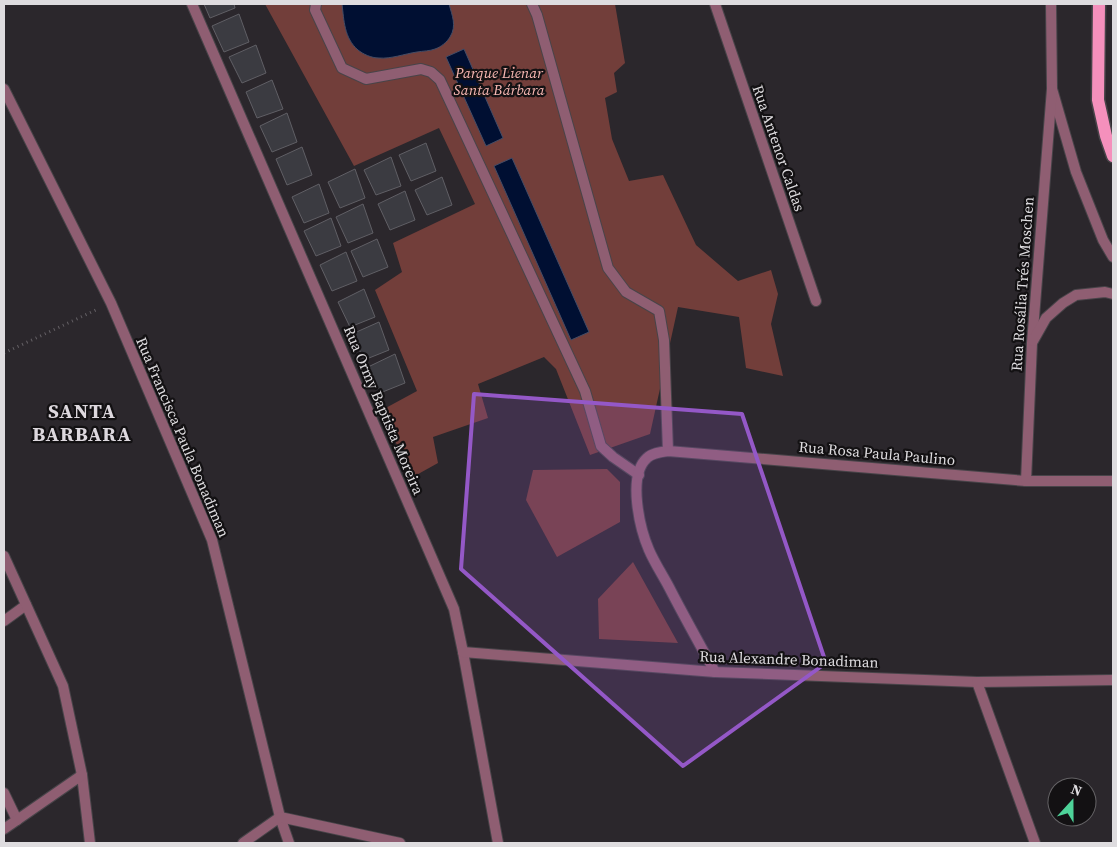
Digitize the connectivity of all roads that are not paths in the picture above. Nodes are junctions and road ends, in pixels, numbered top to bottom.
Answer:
1 (192, 4) edge
2 (316, 4) edge
3 (532, 4) edge
4 (715, 4) edge
5 (1051, 4) edge
6 (1099, 4) edge
7 (4, 89) edge
8 (1052, 89) junction
9 (1113, 156) edge
10 (1113, 257) edge
11 (1113, 294) edge
12 (816, 301) dead end
13 (1032, 343) junction
14 (668, 451) junction
15 (639, 476) junction
16 (1026, 481) junction
17 (1113, 481) edge
18 (4, 556) edge
19 (26, 605) junction
20 (4, 621) edge
21 (463, 652) junction
22 (715, 672) junction
23 (1113, 680) edge
24 (977, 682) junction
25 (82, 775) junction
26 (4, 793) edge
27 (280, 817) junction
28 (16, 820) junction
29 (4, 829) edge
30 (90, 843) edge
31 (243, 843) edge
32 (289, 843) edge
33 (400, 843) edge
34 (498, 843) edge
35 (1035, 843) edge

1 - 21 street, Rua Ormy Baptista Moreira
2 - 15 street
3 - 14 street
4 - 12 street, Rua Antenor Caldas
5 - 8 street
6 - 9 main road
7 - 27 street, Rua Francisca Paula Bonadiman
8 - 10 street
8 - 13 street, Rua Rosália Trés Moschen
11 - 13 street
13 - 16 street, Rua Rosália Trés Moschen
14 - 15 street, Rua Rosa Paula Paulino
14 - 16 street, Rua Rosa Paula Paulino
15 - 22 street
16 - 17 street, Rua Rosa Paula Paulino
18 - 19 street
19 - 20 street
19 - 25 street
21 - 22 street, Rua Alexandre Bonadiman
21 - 34 street, Rua Ormy Baptista Moreira
22 - 24 street, Rua Alexandre Bonadiman
23 - 24 street, Rua Alexandre Bonadiman
24 - 35 street
25 - 28 street
25 - 30 street
26 - 28 street
27 - 31 street
27 - 32 street, Rua Francisca Paula Bonadiman
27 - 33 street
28 - 29 street

